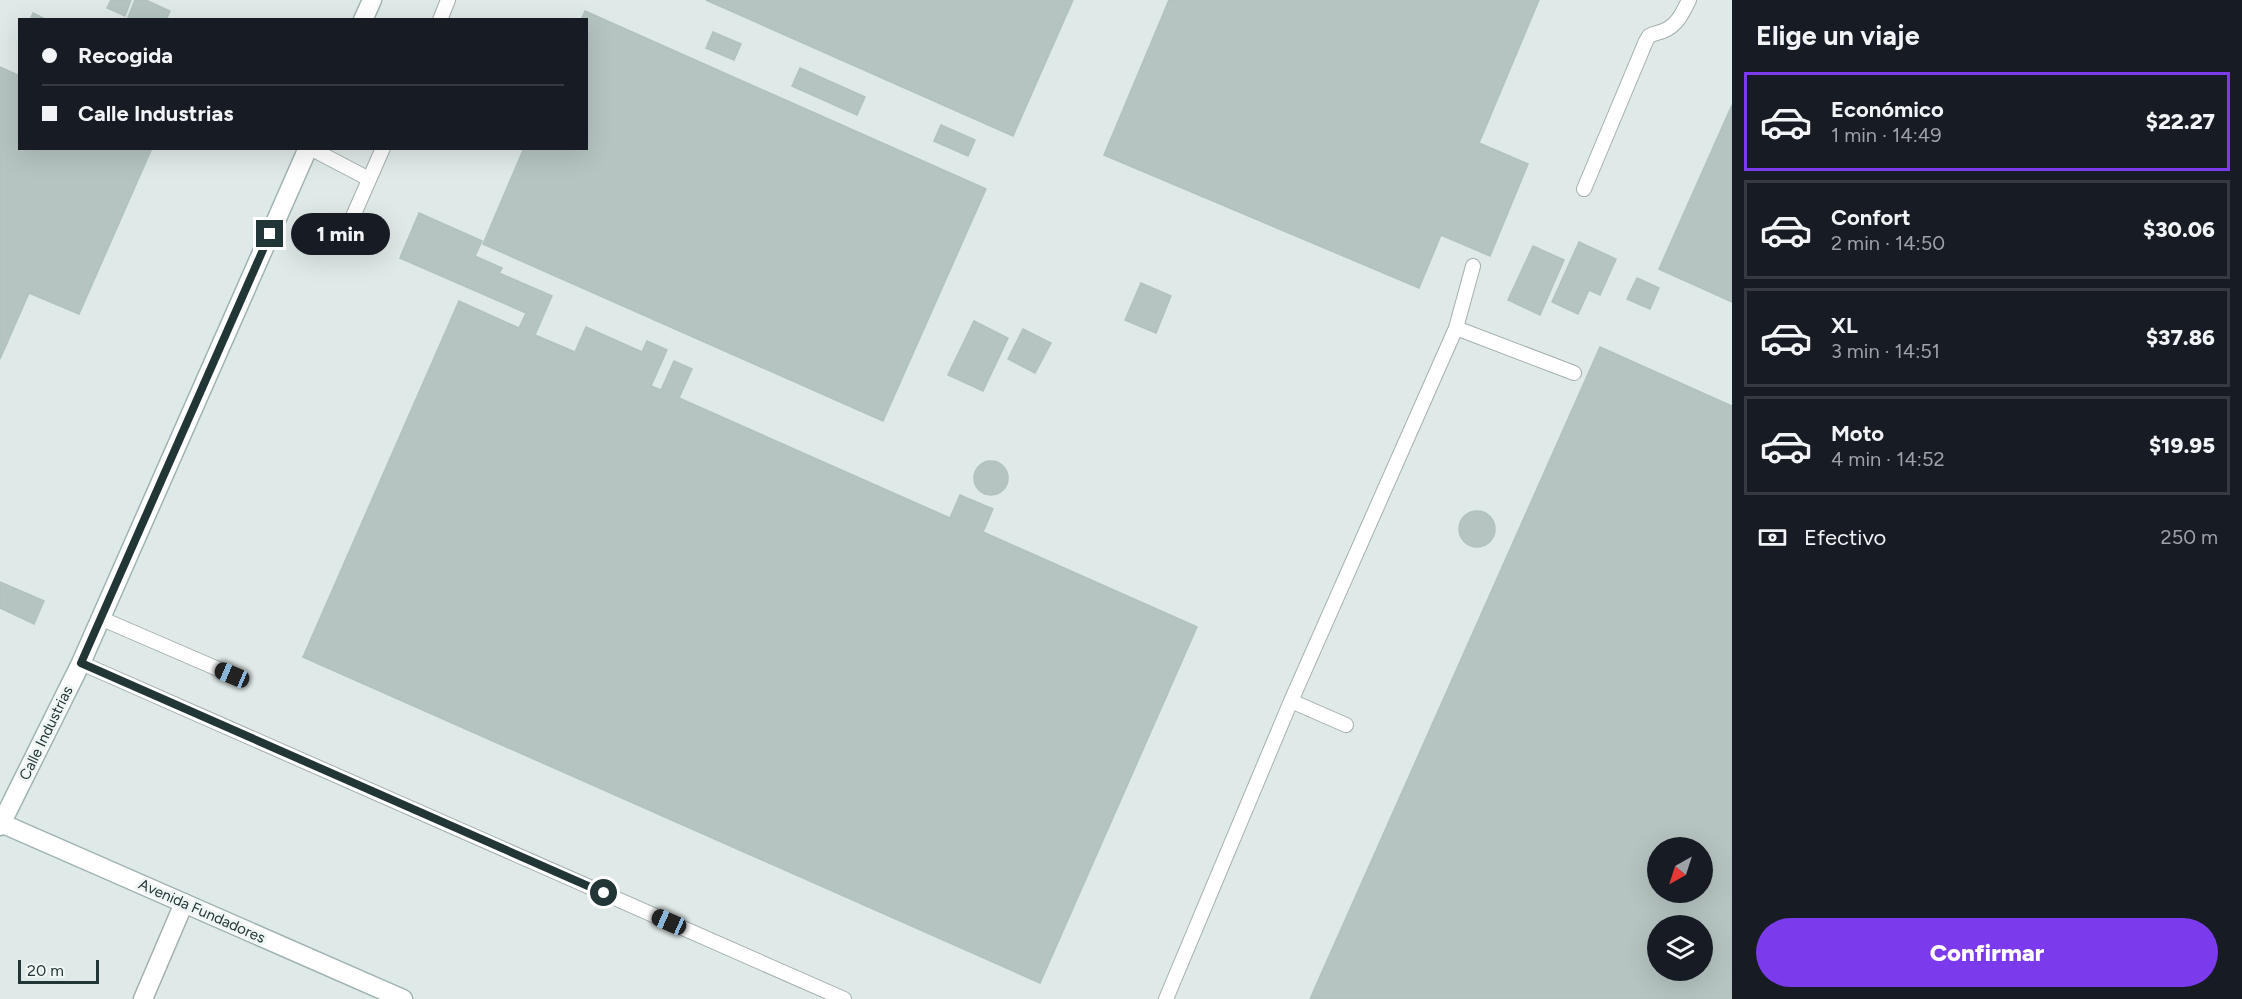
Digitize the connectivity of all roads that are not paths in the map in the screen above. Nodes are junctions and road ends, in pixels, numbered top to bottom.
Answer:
1 (372, 0) edge
2 (448, 0) edge
3 (1689, 0) edge
4 (364, 18) edge
5 (441, 18) edge
6 (308, 150) edge
7 (313, 150) edge
8 (381, 150) edge
9 (369, 178) junction
10 (1584, 189) dead end
11 (340, 246) dead end
12 (1473, 266) dead end
13 (1456, 328) junction
14 (1574, 373) dead end
15 (100, 618) junction
16 (81, 663) junction
17 (232, 675) dead end
18 (1291, 701) junction
19 (1346, 725) dead end
20 (1, 825) edge
21 (184, 903) junction
22 (143, 999) edge
23 (403, 999) edge
24 (844, 999) edge
25 (1166, 999) edge

1 - 4 street
2 - 5 lane
3 - 10 lane
6 - 15 street, Calle Industrias
7 - 9 lane
8 - 9 lane
9 - 11 lane
12 - 13 lane
13 - 14 lane
13 - 18 lane
15 - 16 street, Calle Industrias
15 - 17 lane
16 - 20 street, Calle Industrias
16 - 24 lane
18 - 19 lane
18 - 25 lane
20 - 21 street, Avenida Fundadores
21 - 22 street
21 - 23 street, Avenida Fundadores

